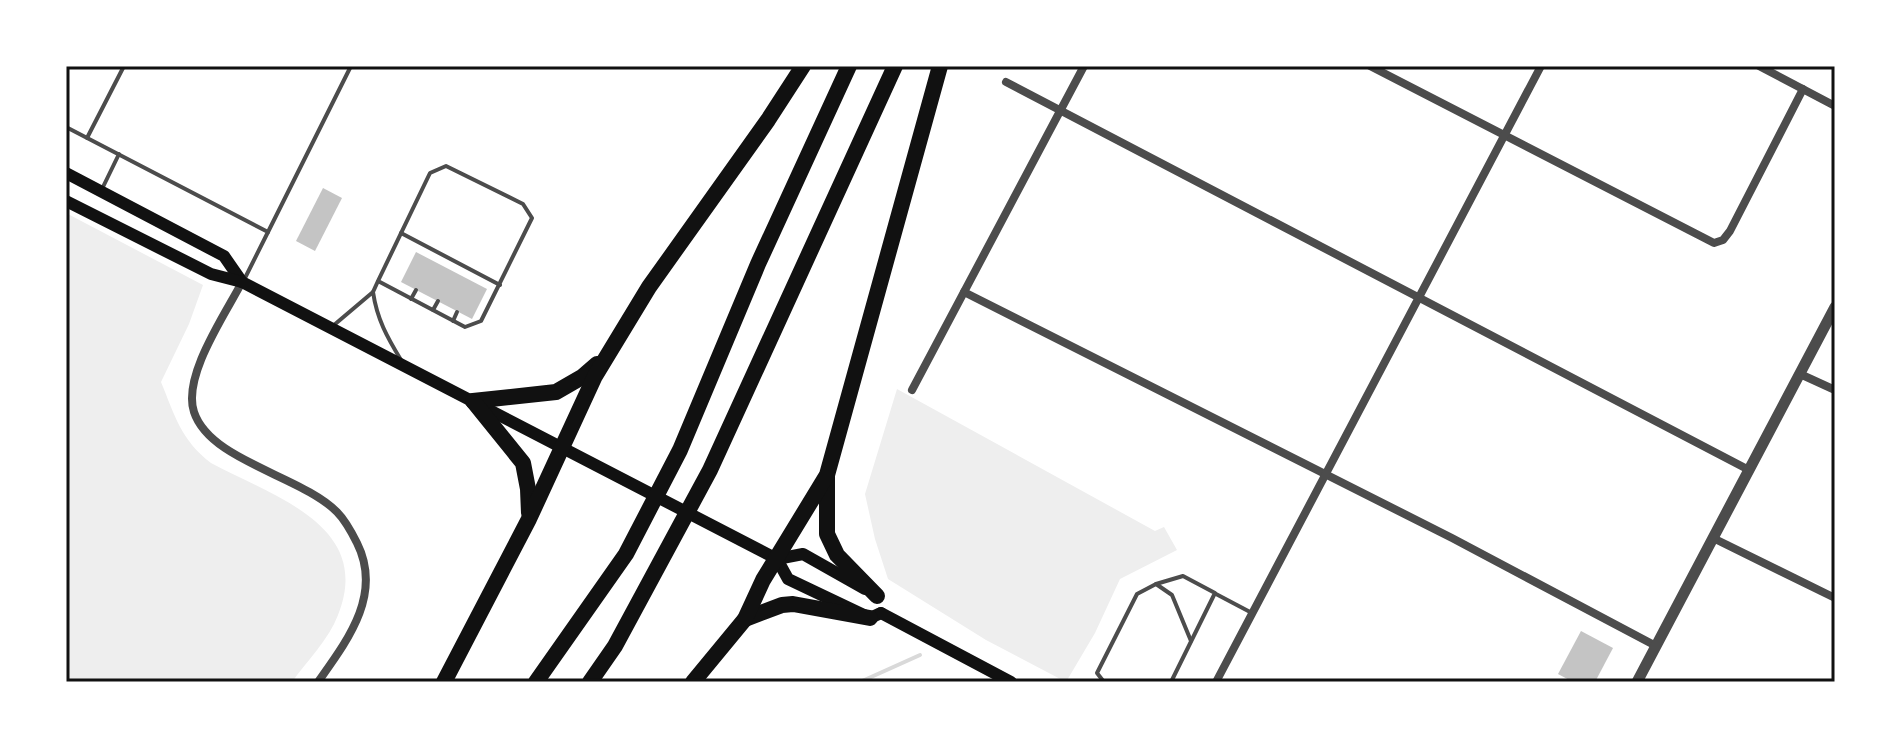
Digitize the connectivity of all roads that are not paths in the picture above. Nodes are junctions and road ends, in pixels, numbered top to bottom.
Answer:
1 (124, 66) edge
2 (351, 66) edge
3 (803, 66) edge
4 (849, 66) edge
5 (895, 66) edge
6 (940, 66) edge
7 (1084, 66) edge
8 (1370, 66) edge
9 (1541, 66) edge
10 (1759, 66) edge
11 (1006, 82) dead end
12 (1803, 89) junction
13 (1835, 106) edge
14 (1060, 110) junction
15 (66, 127) edge
16 (1504, 136) junction
17 (87, 138) junction
18 (119, 154) junction
19 (66, 173) edge
20 (101, 191) junction
21 (66, 201) edge
22 (268, 232) junction
23 (401, 233) junction
24 (437, 251) junction
25 (432, 260) dead end
26 (458, 263) junction
27 (454, 272) dead end
28 (479, 274) junction
29 (378, 281) junction
30 (242, 282) junction
31 (474, 282) dead end
32 (500, 285) junction
33 (416, 290) dead end
34 (373, 292) junction
35 (964, 292) junction
36 (1419, 297) junction
37 (411, 299) junction
38 (438, 301) dead end
39 (1835, 307) edge
40 (433, 310) junction
41 (457, 312) dead end
42 (453, 321) junction
43 (331, 328) junction
44 (608, 355) junction
45 (405, 366) junction
46 (1800, 374) junction
47 (912, 390) dead end
48 (1835, 390) edge
49 (473, 401) junction
50 (561, 446) junction
51 (1749, 470) junction
52 (1325, 473) junction
53 (827, 475) junction
54 (529, 519) junction
55 (1713, 538) junction
56 (777, 559) junction
57 (1156, 584) junction
58 (1215, 593) junction
59 (877, 596) junction
60 (1835, 598) edge
61 (1252, 613) junction
62 (875, 616) junction
63 (745, 619) junction
64 (1191, 641) junction
65 (1656, 646) junction
66 (318, 682) edge
67 (444, 682) edge
68 (536, 682) edge
69 (590, 682) edge
70 (693, 682) edge
71 (1011, 682) edge
72 (1102, 682) edge
73 (1171, 682) edge
74 (1216, 682) edge
75 (1637, 682) edge

1 - 17 lane
2 - 22 lane
3 - 44 highway
4 - 68 highway
5 - 69 highway
6 - 53 highway
7 - 14 street
8 - 16 street
9 - 16 street
10 - 12 street
11 - 14 street
12 - 13 street
12 - 16 street
14 - 35 street
14 - 36 street
15 - 17 lane
16 - 36 street
17 - 18 lane
18 - 20 lane
18 - 22 lane
19 - 20 main road
20 - 30 main road
21 - 30 main road
22 - 30 lane
23 - 24 lane
23 - 29 lane
23 - 32 lane
24 - 25 lane
24 - 26 lane
26 - 27 lane
26 - 28 lane
28 - 31 lane
28 - 32 lane
29 - 34 lane
29 - 37 lane
30 - 43 main road
30 - 66 street
32 - 42 lane
33 - 37 lane
34 - 43 lane
34 - 45 lane
35 - 47 street
35 - 52 street
36 - 51 street
36 - 52 street
37 - 40 lane
38 - 40 lane
39 - 46 street
40 - 42 lane
41 - 42 lane
43 - 45 main road
44 - 49 highway
44 - 50 highway
45 - 49 main road
46 - 48 street
46 - 51 street
49 - 50 main road
49 - 54 highway
50 - 54 highway
50 - 56 main road
51 - 55 street
52 - 61 street
52 - 65 street
53 - 56 highway
53 - 59 highway
54 - 67 highway
55 - 60 street
55 - 65 street
56 - 59 main road
56 - 62 main road
56 - 63 highway
57 - 58 lane
57 - 64 lane
57 - 72 lane
58 - 61 lane
58 - 64 lane
59 - 62 main road
61 - 74 street
62 - 63 highway
62 - 71 main road
63 - 70 highway
64 - 73 lane
65 - 75 street

